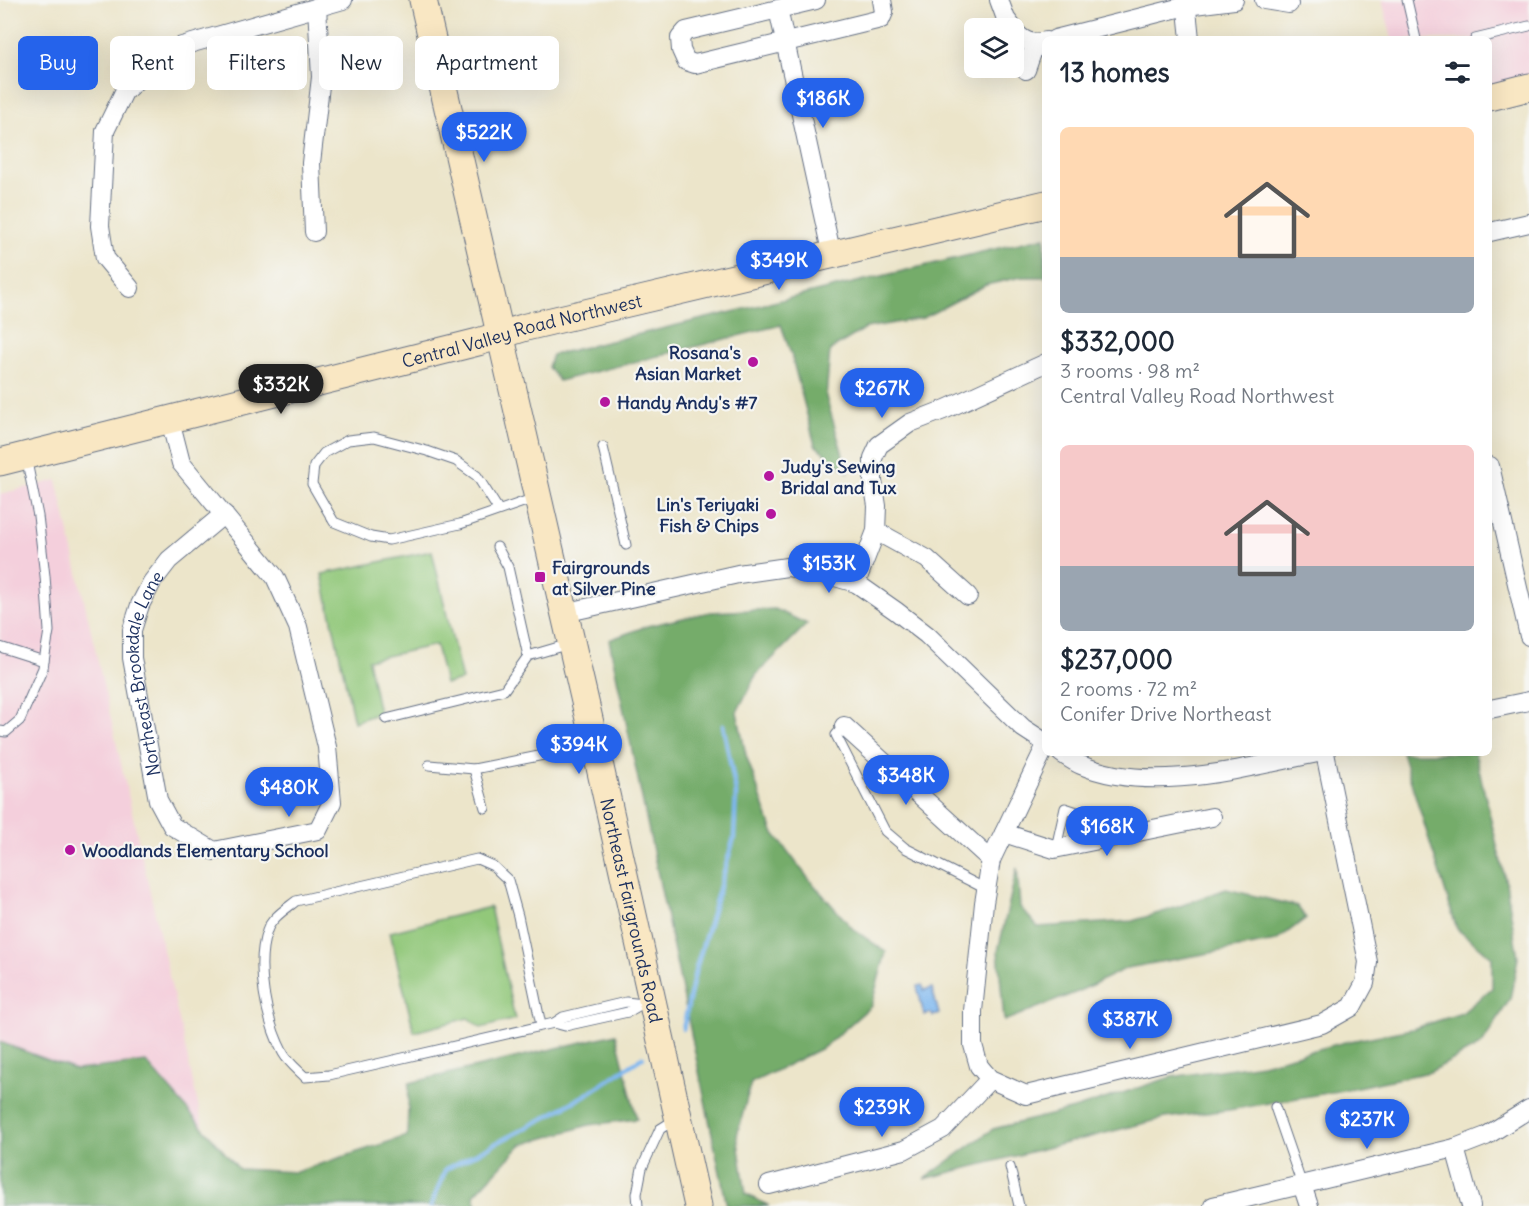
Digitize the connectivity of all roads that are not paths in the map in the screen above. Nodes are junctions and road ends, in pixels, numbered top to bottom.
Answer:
1 (343, 0) edge
2 (423, 0) edge
3 (816, 0) edge
4 (882, 0) edge
5 (999, 0) edge
6 (1234, 0) edge
7 (1264, 0) edge
8 (1407, 0) edge
9 (1186, 3) edge
10 (1289, 4) dead end
11 (317, 7) junction
12 (778, 9) junction
13 (1006, 18) edge
14 (1529, 26) edge
15 (1066, 36) edge
16 (1190, 36) edge
17 (1415, 36) edge
18 (1487, 36) edge
19 (1024, 38) edge
20 (785, 43) junction
21 (1040, 43) edge
22 (1026, 70) dead end
23 (1529, 87) edge
24 (1492, 96) edge
25 (1042, 205) edge
26 (1529, 223) edge
27 (314, 232) dead end
28 (1492, 232) edge
29 (832, 256) junction
30 (130, 288) dead end
31 (500, 335) junction
32 (1042, 365) edge
33 (170, 420) junction
34 (603, 447) dead end
35 (13, 459) edge
36 (1492, 475) edge
37 (538, 498) junction
38 (498, 510) junction
39 (224, 514) junction
40 (876, 531) junction
41 (626, 544) dead end
42 (497, 547) dead end
43 (856, 583) junction
44 (968, 596) dead end
45 (564, 613) junction
46 (1529, 636) edge
47 (571, 644) junction
48 (0, 647) edge
49 (528, 656) junction
50 (44, 661) junction
51 (1529, 701) edge
52 (1492, 709) edge
53 (386, 719) dead end
54 (844, 726) joint
55 (0, 731) edge
56 (1042, 741) edge
57 (595, 745) junction
58 (1042, 752) edge
59 (1066, 756) edge
60 (1302, 756) edge
61 (1326, 756) edge
62 (429, 765) dead end
63 (474, 769) junction
64 (485, 808) dead end
65 (1212, 817) dead end
66 (1137, 832) junction
67 (1004, 833) junction
68 (1056, 848) junction
69 (991, 860) junction
70 (986, 889) junction
71 (647, 1005) junction
72 (541, 1025) junction
73 (990, 1079) junction
74 (1275, 1107) dead end
75 (1529, 1109) edge
76 (678, 1118) junction
77 (1455, 1148) junction
78 (1010, 1167) dead end
79 (769, 1185) dead end
80 (1302, 1185) junction
81 (638, 1206) edge
82 (698, 1206) edge
83 (1019, 1206) edge
84 (1213, 1206) edge
85 (1309, 1206) edge
86 (1471, 1206) edge

1 - 11 street
2 - 31 main road, Northeast Fairgrounds Road
3 - 12 street
4 - 20 street
5 - 13 street
6 - 9 street
7 - 10 street
8 - 17 lane
9 - 15 street
9 - 16 street
11 - 27 street
11 - 30 street
12 - 20 street
12 - 20 street
14 - 18 lane
19 - 21 street
20 - 29 street
21 - 22 street
23 - 24 main road
25 - 29 main road, Central Valley Road Northwest
26 - 28 street
29 - 31 main road, Central Valley Road Northwest
31 - 33 main road, Central Valley Road Northwest
31 - 37 main road, Northeast Fairgrounds Road
32 - 40 street
33 - 35 main road, Central Valley Road Northwest
33 - 39 street, Northeast Brookdale Lane
34 - 41 lane
35 - 50 lane
36 - 46 street
37 - 38 lane
37 - 45 main road, Northeast Fairgrounds Road
38 - 38 lane
39 - 39 street, Northeast Brookdale Lane
40 - 43 street
40 - 44 street
42 - 49 lane
43 - 45 street
43 - 56 street
45 - 47 main road, Northeast Fairgrounds Road
47 - 49 lane
47 - 57 main road, Northeast Fairgrounds Road
48 - 50 lane
49 - 53 lane
50 - 55 lane
51 - 52 street
54 - 69 street
54 - 70 lane
57 - 63 lane
57 - 71 main road, Northeast Fairgrounds Road
58 - 67 street
59 - 60 street
61 - 73 street
62 - 63 lane
63 - 64 lane
65 - 66 street
66 - 68 street
66 - 68 lane
67 - 68 street
67 - 69 street
69 - 70 street
70 - 73 street
71 - 72 lane
71 - 76 main road, Northeast Fairgrounds Road
72 - 72 lane
73 - 79 street
74 - 80 lane
75 - 77 street
76 - 81 lane
76 - 82 main road, Northeast Fairgrounds Road
77 - 80 street
77 - 86 street
78 - 83 lane
80 - 84 street
80 - 85 street

